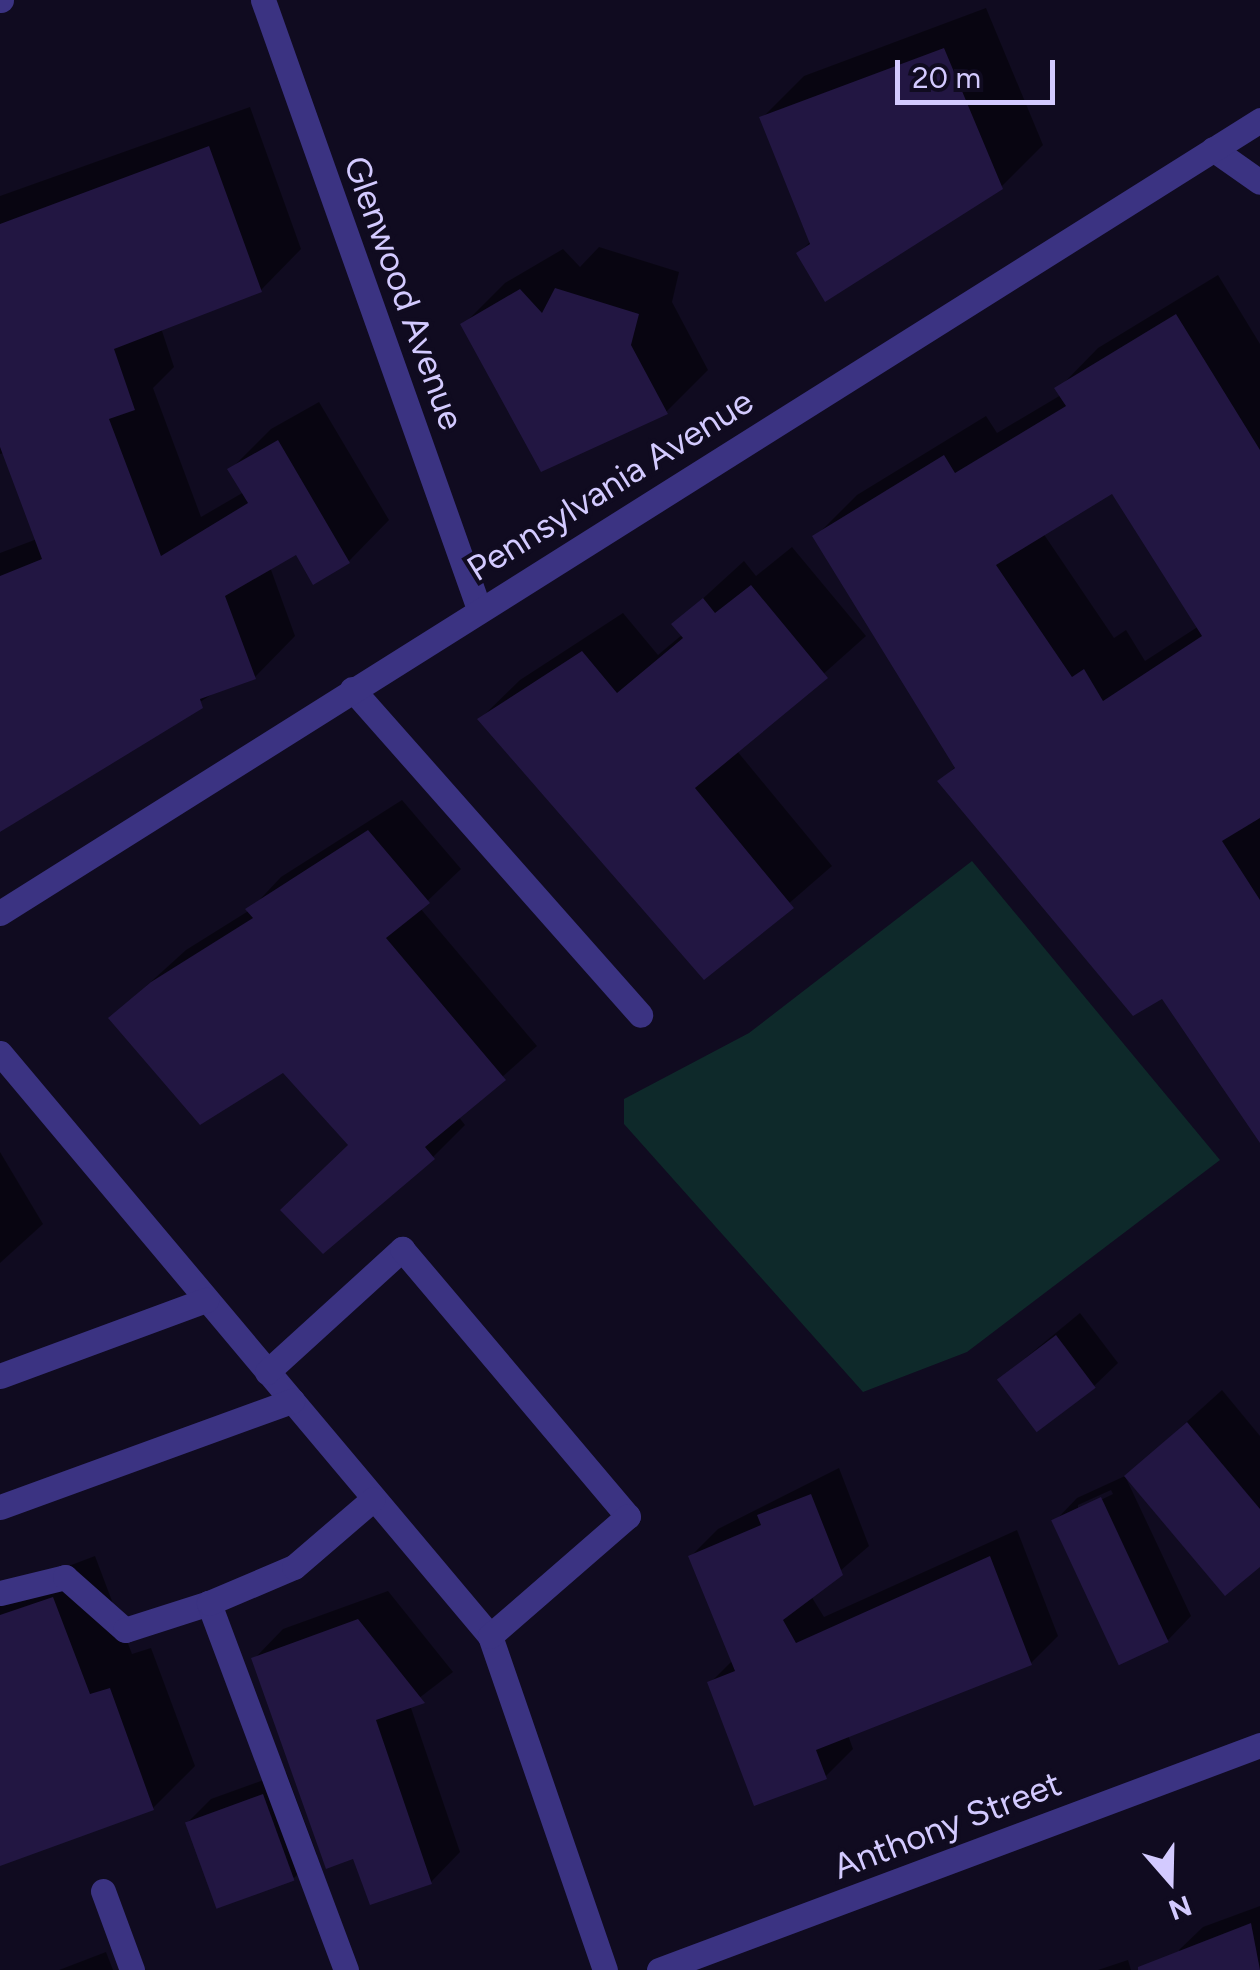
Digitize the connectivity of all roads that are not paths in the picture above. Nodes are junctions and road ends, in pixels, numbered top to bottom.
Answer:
1 (263, 0) edge
2 (1260, 120) edge
3 (1213, 149) junction
4 (1260, 182) edge
5 (479, 609) junction
6 (352, 689) junction
7 (0, 913) edge
8 (640, 1016) dead end
9 (0, 1053) edge
10 (206, 1300) junction
11 (267, 1372) junction
12 (0, 1376) edge
13 (292, 1401) junction
14 (374, 1498) junction
15 (0, 1507) edge
16 (0, 1594) edge
17 (209, 1603) junction
18 (490, 1636) junction
19 (1260, 1744) edge
20 (102, 1891) dead end
21 (132, 1970) edge
22 (346, 1970) edge
23 (605, 1970) edge
24 (660, 1970) edge

1 - 5 street, Glenwood Avenue
2 - 3 street, Pennsylvania Avenue
3 - 4 street
3 - 5 street, Pennsylvania Avenue
5 - 6 street, Pennsylvania Avenue
6 - 7 street, Pennsylvania Avenue
6 - 8 street
9 - 10 street
10 - 11 street
10 - 12 street
11 - 13 street
11 - 18 street
13 - 14 street
13 - 15 street
14 - 17 street
14 - 18 street
16 - 17 street
17 - 22 street
18 - 23 street
19 - 24 street, Anthony Street
20 - 21 street

